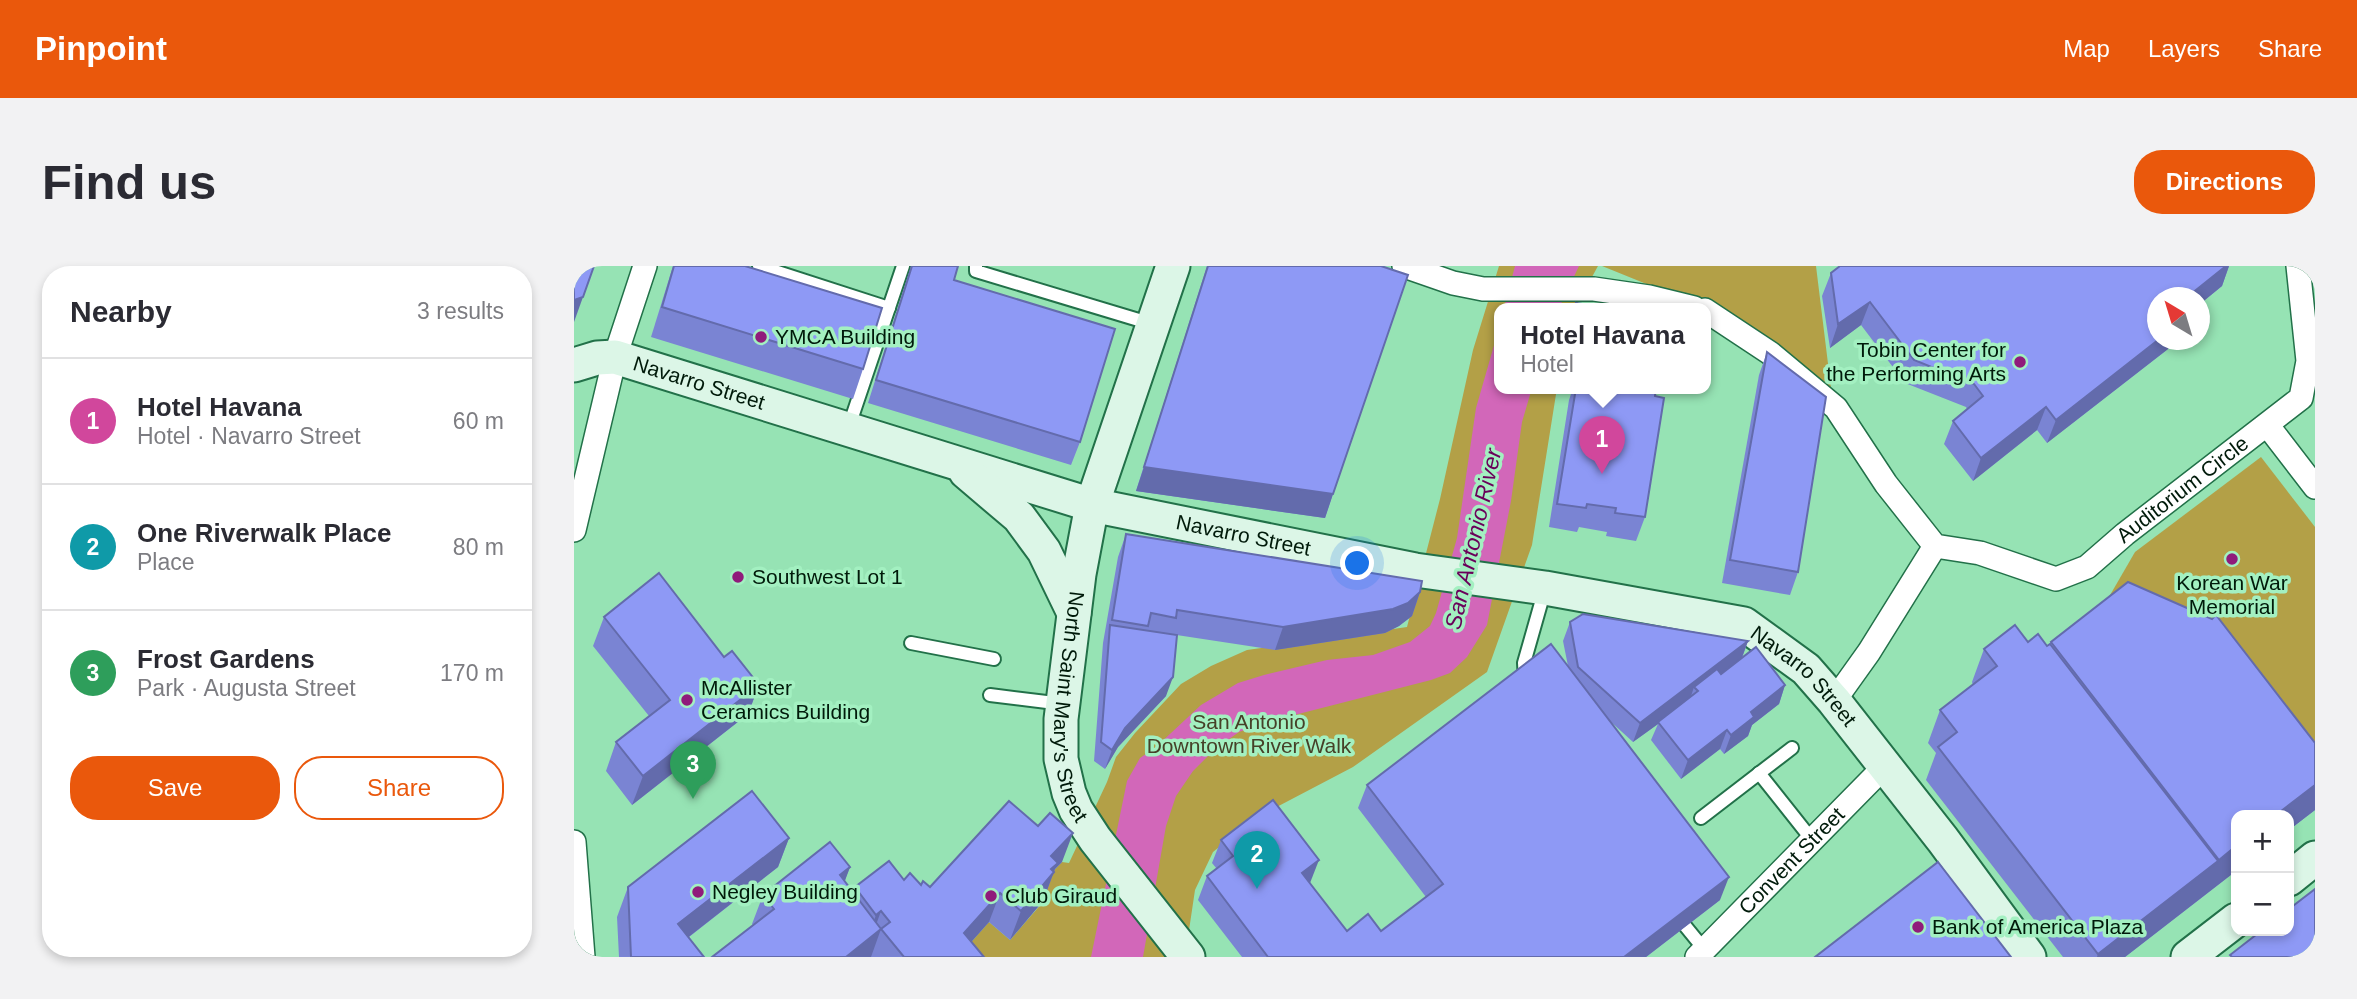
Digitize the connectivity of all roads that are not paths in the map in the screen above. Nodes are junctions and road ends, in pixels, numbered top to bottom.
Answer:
1 (645, 266) edge
2 (759, 266) edge
3 (903, 266) edge
4 (976, 266) edge
5 (1173, 266) edge
6 (1404, 266) edge
7 (2298, 266) edge
8 (1674, 303) edge
9 (889, 308) junction
10 (1711, 315) edge
11 (1154, 324) junction
12 (615, 357) junction
13 (574, 365) edge
14 (2268, 425) junction
15 (847, 429) junction
16 (953, 461) junction
17 (2315, 487) edge
18 (1092, 505) junction
19 (574, 530) edge
20 (1935, 546) junction
21 (1534, 587) junction
22 (1074, 613) junction
23 (911, 643) dead end
24 (994, 660) dead end
25 (1525, 681) edge
26 (990, 695) dead end
27 (1835, 701) junction
28 (1063, 704) junction
29 (1792, 748) dead end
30 (1886, 765) junction
31 (1759, 773) junction
32 (1701, 818) dead end
33 (1813, 841) junction
34 (574, 842) edge
35 (2315, 858) edge
36 (2294, 875) edge
37 (2231, 924) edge
38 (1686, 927) edge
39 (1700, 953) edge
40 (583, 957) edge
41 (1188, 957) edge
42 (2029, 957) edge
43 (2188, 957) edge

1 - 12 street
2 - 9 lane
3 - 9 lane
4 - 11 lane
5 - 11 main road, North Saint Mary's Street
6 - 8 street
7 - 14 street, Auditorium Circle
9 - 15 lane
10 - 20 street
11 - 18 main road, North Saint Mary's Street
12 - 13 main road, Navarro Street
12 - 15 main road, Navarro Street
12 - 19 street
14 - 17 street
14 - 20 street, Auditorium Circle
15 - 16 main road, Navarro Street
16 - 18 main road, Navarro Street
16 - 22 main road
18 - 21 main road, Navarro Street
18 - 22 main road, North Saint Mary's Street
20 - 27 street
21 - 25 lane
21 - 27 main road, Navarro Street
22 - 28 main road, North Saint Mary's Street
23 - 24 lane
26 - 28 lane
27 - 30 main road, Navarro Street
28 - 41 main road, North Saint Mary's Street
29 - 31 lane
30 - 33 street, Convent Street
30 - 42 main road, Navarro Street
31 - 32 lane
31 - 33 lane
33 - 39 street, Convent Street
34 - 40 street
35 - 36 main road
37 - 43 main road
38 - 39 lane

